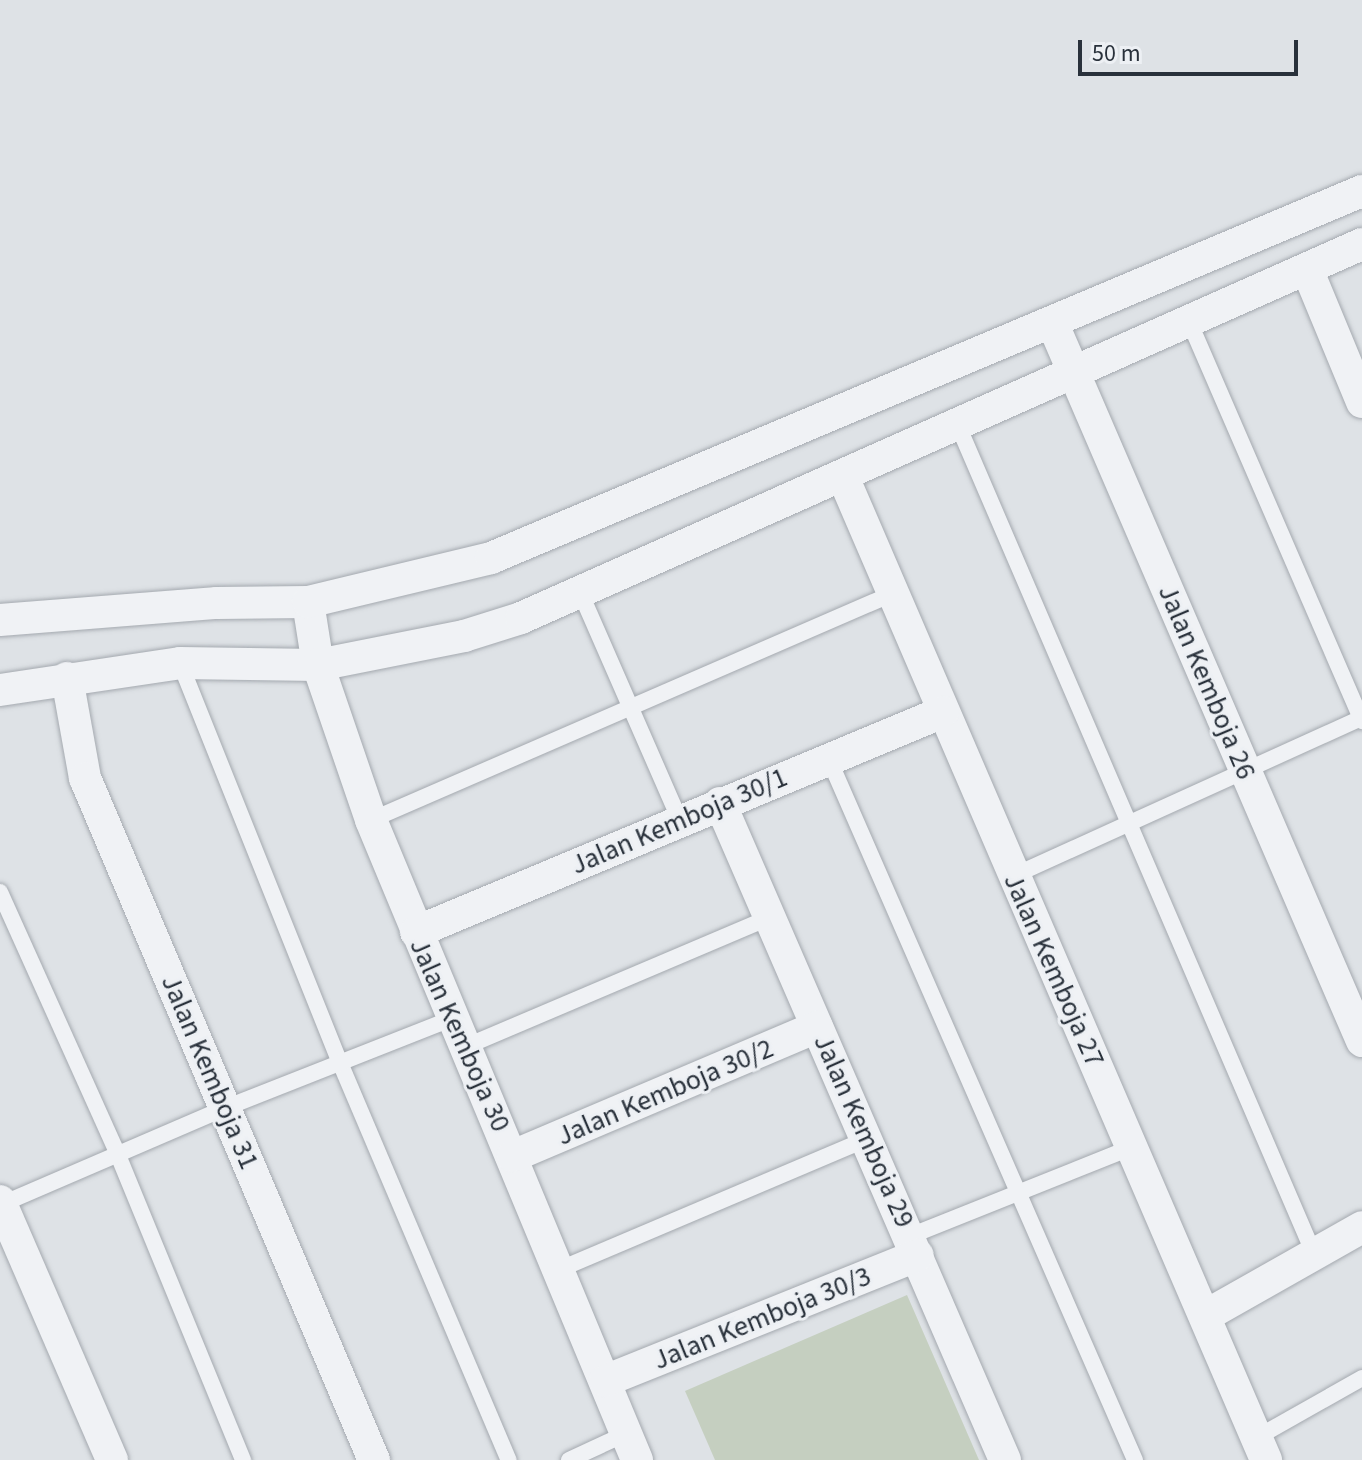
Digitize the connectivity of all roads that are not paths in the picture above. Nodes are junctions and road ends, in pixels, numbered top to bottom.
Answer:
1 (1362, 191) edge
2 (1362, 244) edge
3 (1307, 269) junction
4 (1189, 321) junction
5 (1052, 322) junction
6 (1072, 372) junction
7 (1362, 402) edge
8 (957, 423) junction
9 (844, 479) junction
10 (894, 593) junction
11 (581, 594) junction
12 (308, 602) junction
13 (0, 620) edge
14 (180, 663) junction
15 (318, 665) junction
16 (67, 678) junction
17 (0, 690) edge
18 (633, 706) junction
19 (943, 712) junction
20 (1362, 719) edge
21 (828, 757) junction
22 (1244, 769) junction
23 (720, 803) junction
24 (371, 820) junction
25 (680, 821) junction
26 (1128, 824) junction
27 (1013, 876) junction
28 (0, 892) edge
29 (769, 918) junction
30 (416, 932) junction
31 (817, 1027) junction
32 (461, 1032) junction
33 (1362, 1041) edge
34 (341, 1065) junction
35 (225, 1108) junction
36 (869, 1138) junction
37 (1132, 1147) junction
38 (118, 1155) junction
39 (513, 1156) junction
40 (1018, 1192) junction
41 (1, 1203) edge
42 (1362, 1227) edge
43 (914, 1245) junction
44 (1314, 1254) junction
45 (558, 1270) junction
46 (1205, 1316) junction
47 (1362, 1378) edge
48 (605, 1381) junction
49 (631, 1447) edge
50 (1261, 1449) edge
51 (112, 1460) edge
52 (243, 1460) edge
53 (374, 1460) edge
54 (509, 1460) edge
55 (569, 1460) edge
56 (1005, 1460) edge
57 (1135, 1460) edge

1 - 5 street
2 - 3 street
3 - 4 street
3 - 7 street
4 - 6 street
4 - 20 lane
5 - 6 street, Jalan Kemboja 26
5 - 12 street
6 - 8 street
6 - 22 street, Jalan Kemboja 26
8 - 9 street
8 - 26 lane
9 - 10 street, Jalan Kemboja 27
9 - 11 street
10 - 18 lane
10 - 19 street, Jalan Kemboja 27
11 - 15 street
11 - 18 lane
12 - 13 street
12 - 15 street, Jalan Kemboja 30
14 - 15 street
14 - 16 street
14 - 34 lane
15 - 24 street, Jalan Kemboja 30
16 - 17 street
16 - 35 street, Jalan Kemboja 31
18 - 24 lane
18 - 25 lane
19 - 21 street, Jalan Kemboja 30/1
19 - 27 street, Jalan Kemboja 27
20 - 22 lane
21 - 23 street, Jalan Kemboja 30/1
21 - 40 lane
22 - 26 lane
22 - 33 street, Jalan Kemboja 26
23 - 25 street, Jalan Kemboja 30/1
23 - 29 street, Jalan Kemboja 29
24 - 30 street, Jalan Kemboja 30
25 - 30 street, Jalan Kemboja 30/1
26 - 27 lane
26 - 44 lane
27 - 37 street, Jalan Kemboja 27
28 - 38 lane
29 - 31 street, Jalan Kemboja 29
29 - 32 lane
30 - 32 street, Jalan Kemboja 30
31 - 36 street, Jalan Kemboja 29
31 - 39 street, Jalan Kemboja 30/2
32 - 34 lane
32 - 39 street, Jalan Kemboja 30
34 - 35 lane
34 - 54 lane
35 - 38 lane
35 - 53 street, Jalan Kemboja 31
36 - 43 street, Jalan Kemboja 29
36 - 45 lane
37 - 40 lane
37 - 46 street, Jalan Kemboja 27
38 - 41 lane
38 - 52 lane
39 - 45 street, Jalan Kemboja 30
40 - 43 lane
40 - 57 lane
41 - 51 street
42 - 44 street
43 - 48 street, Jalan Kemboja 30/3
43 - 56 street, Jalan Kemboja 29
44 - 46 street
45 - 48 street, Jalan Kemboja 30
46 - 50 street, Jalan Kemboja 27
47 - 50 lane
48 - 49 street, Jalan Kemboja 30
49 - 55 lane

